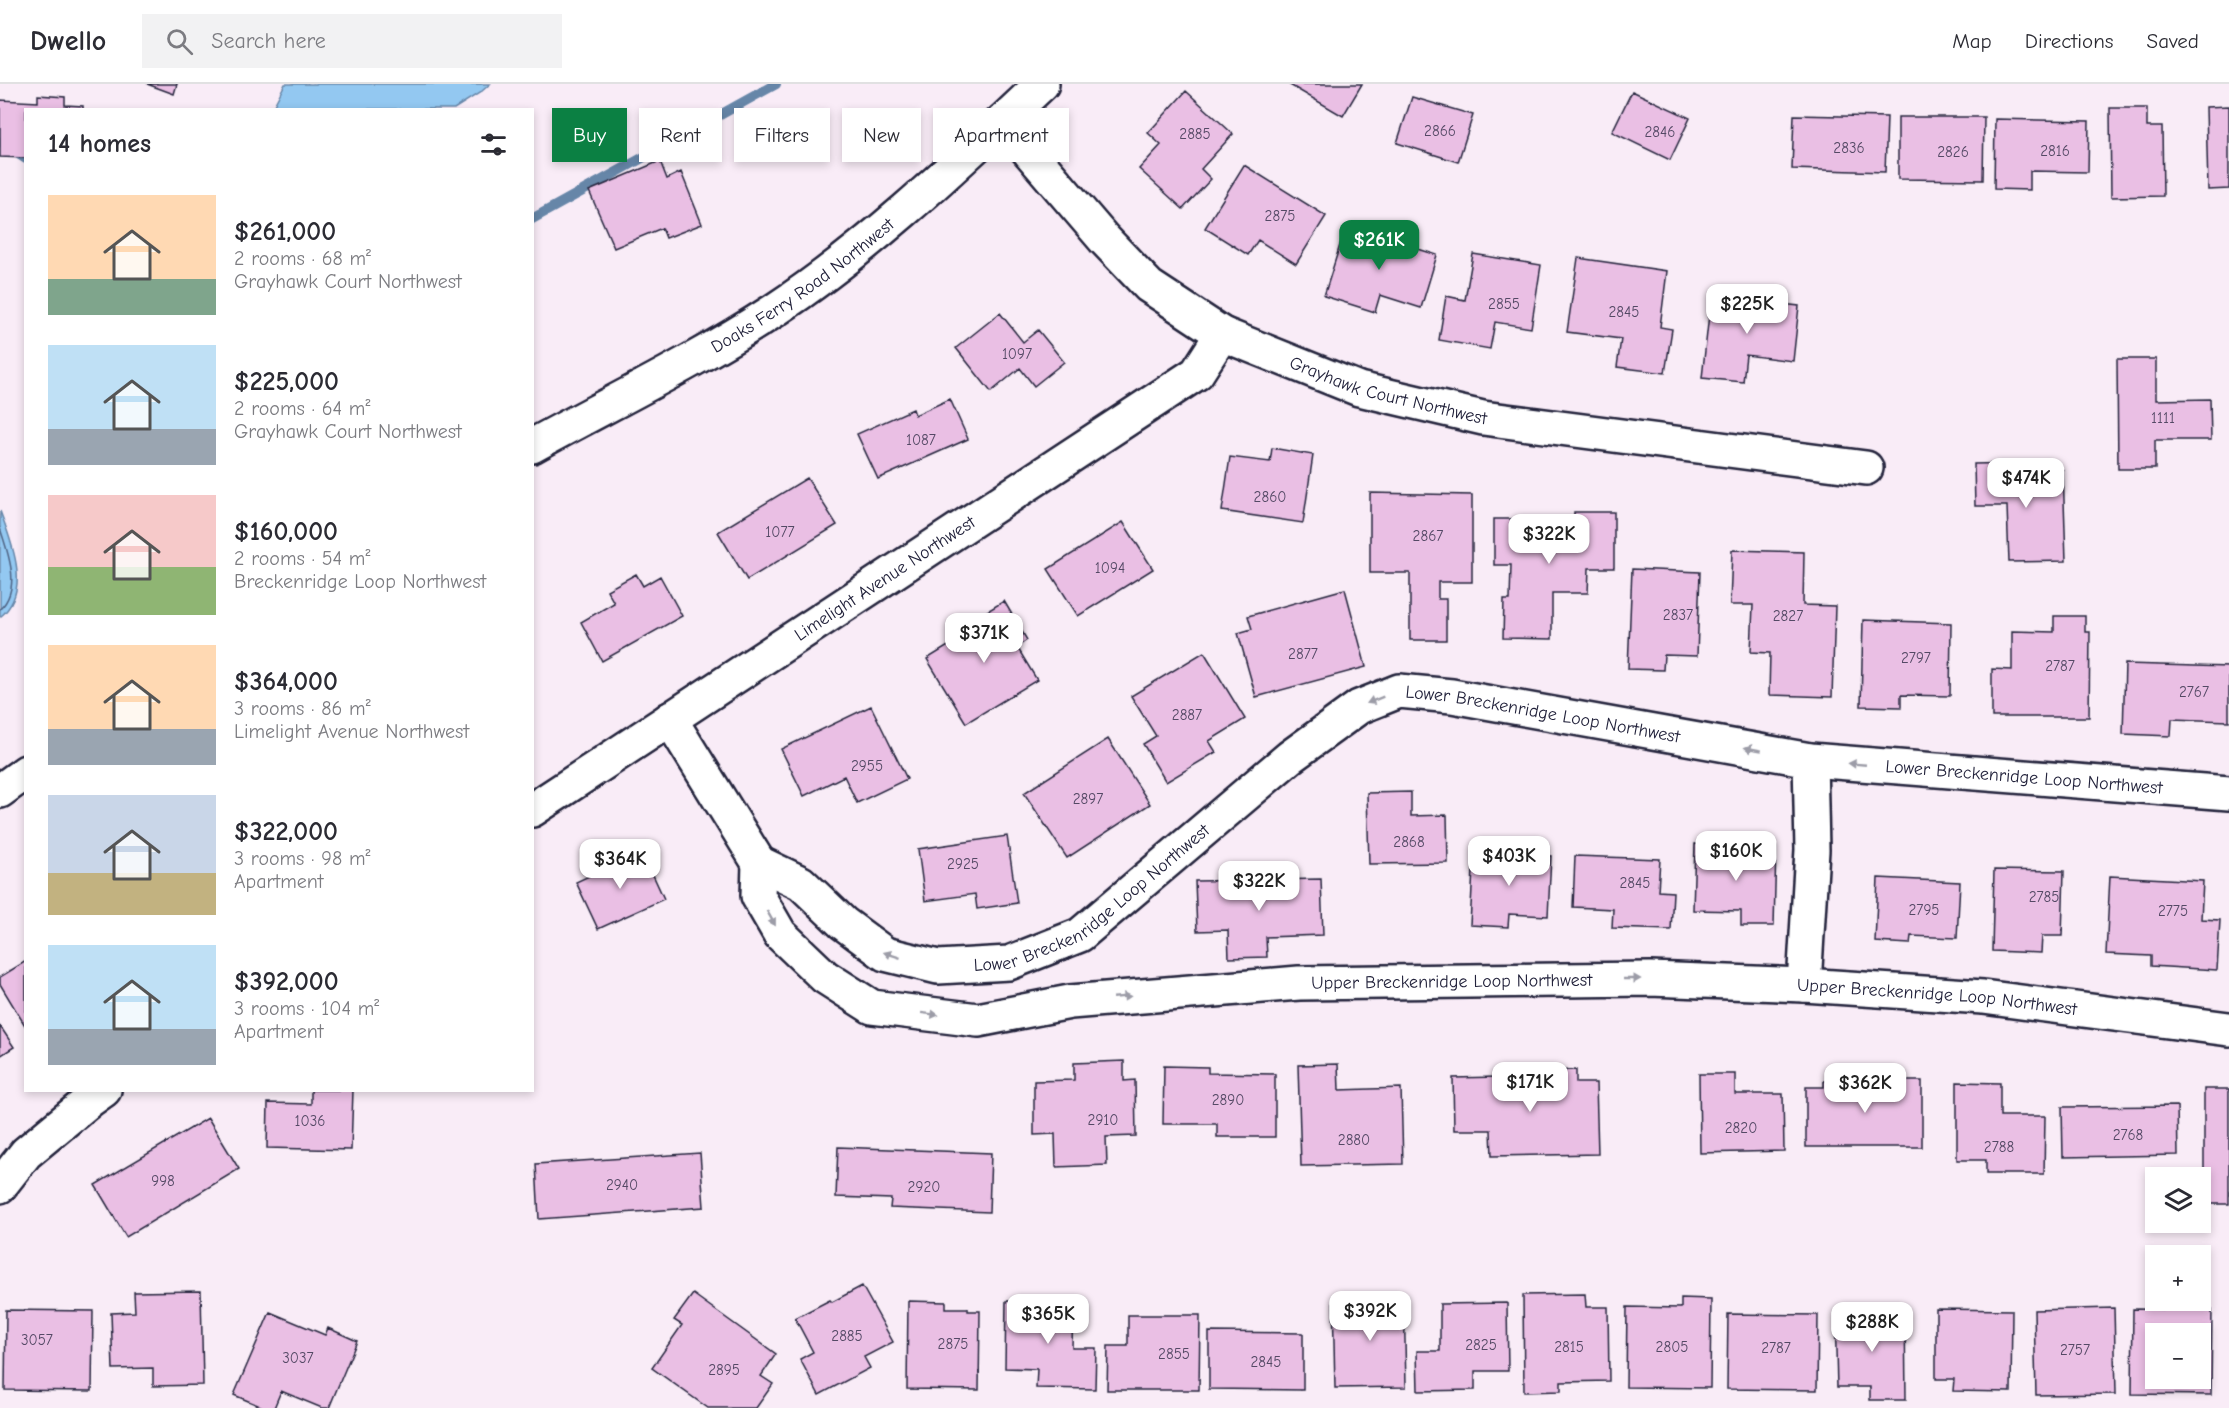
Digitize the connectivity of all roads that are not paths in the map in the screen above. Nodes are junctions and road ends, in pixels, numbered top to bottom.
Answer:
1 (1042, 84) edge
2 (1017, 108) edge
3 (957, 162) edge
4 (1038, 162) edge
5 (1222, 334) junction
6 (534, 445) edge
7 (1866, 468) dead end
8 (670, 719) junction
9 (1810, 760) junction
10 (24, 773) edge
11 (0, 791) edge
12 (2229, 793) edge
13 (534, 809) edge
14 (759, 863) junction
15 (1804, 985) junction
16 (2229, 1029) edge
17 (101, 1092) edge
18 (0, 1186) edge

1 - 2 street, Doaks Ferry Road Northwest
3 - 6 street, Doaks Ferry Road Northwest
4 - 5 street, Grayhawk Court Northwest
5 - 7 street, Grayhawk Court Northwest
5 - 8 street, Limelight Avenue Northwest
8 - 13 street, Limelight Avenue Northwest
8 - 14 street
12 -> 9 street, Lower Breckenridge Loop Northwest
9 -> 14 street, Lower Breckenridge Loop Northwest
9 - 15 street
10 - 11 street
14 -> 15 street, Upper Breckenridge Loop Northwest
15 - 16 street, Upper Breckenridge Loop Northwest
17 - 18 street

